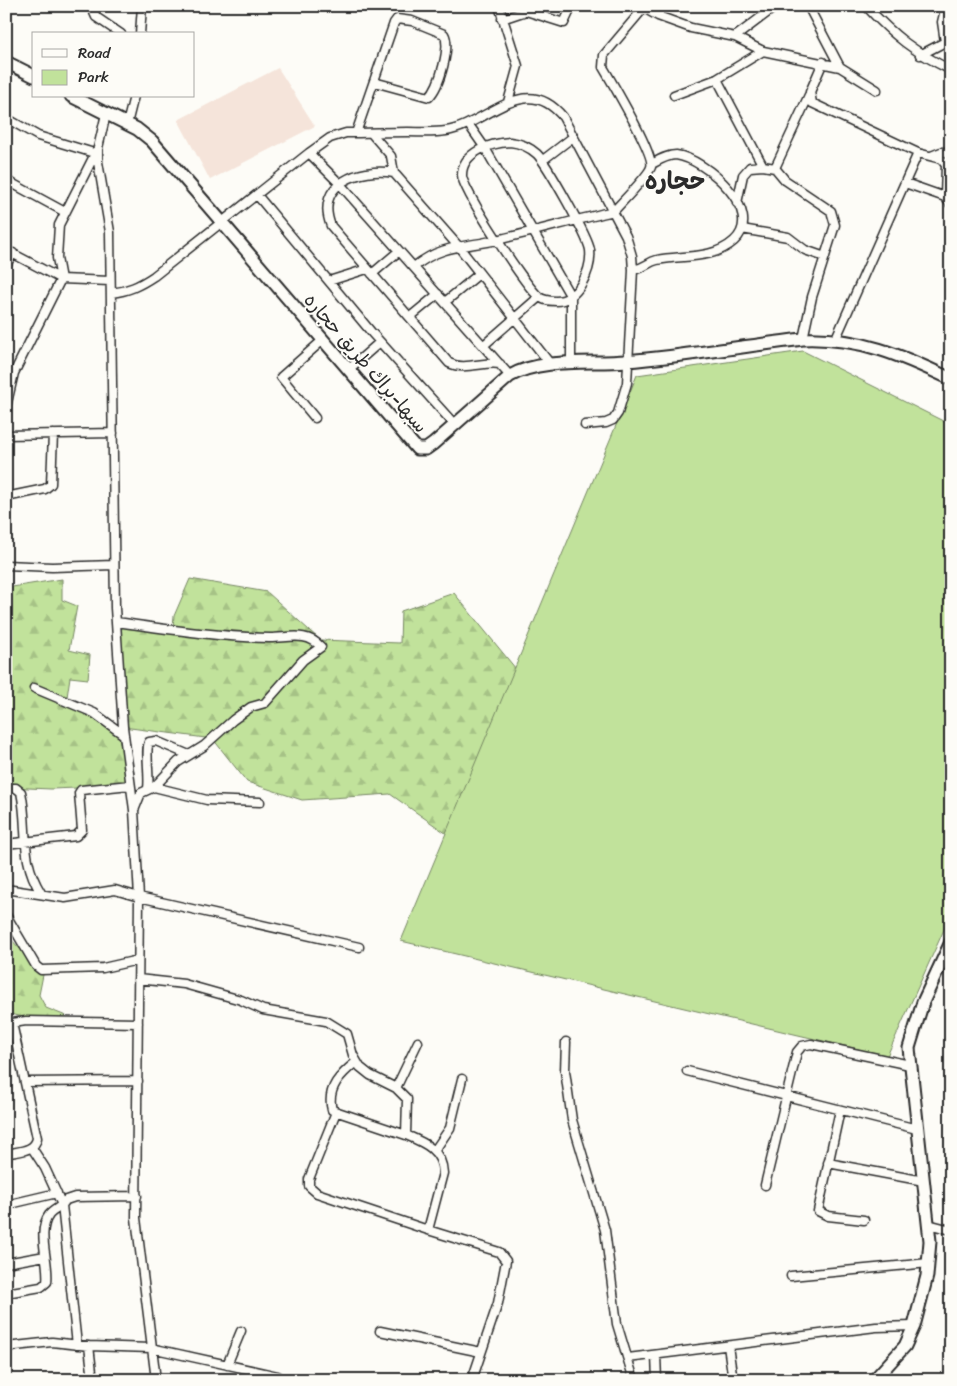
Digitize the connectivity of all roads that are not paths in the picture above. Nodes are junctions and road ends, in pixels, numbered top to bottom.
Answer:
1 (91, 6) edge
2 (142, 6) edge
3 (499, 6) edge
4 (572, 6) edge
5 (661, 6) edge
6 (776, 6) edge
7 (808, 6) edge
8 (866, 6) edge
9 (946, 6) edge
10 (641, 8) edge
11 (658, 16) junction
12 (502, 19) junction
13 (118, 32) edge
14 (140, 32) edge
15 (735, 37) junction
16 (948, 41) edge
17 (763, 51) junction
18 (920, 55) junction
19 (6, 62) edge
20 (823, 62) junction
21 (840, 67) junction
22 (951, 70) edge
23 (32, 75) edge
24 (717, 79) junction
25 (374, 82) junction
26 (877, 90) dead end
27 (810, 92) junction
28 (674, 96) dead end
29 (75, 98) edge
30 (134, 98) edge
31 (508, 102) junction
32 (106, 114) junction
33 (6, 118) edge
34 (127, 124) junction
35 (468, 125) junction
36 (356, 133) junction
37 (371, 133) junction
38 (573, 137) junction
39 (485, 148) junction
40 (96, 151) junction
41 (918, 152) junction
42 (951, 152) edge
43 (309, 153) junction
44 (931, 156) junction
45 (543, 160) junction
46 (652, 164) junction
47 (763, 166) junction
48 (775, 168) junction
49 (394, 173) junction
50 (6, 180) edge
51 (339, 183) junction
52 (905, 183) junction
53 (257, 195) junction
54 (945, 197) junction
55 (737, 203) junction
56 (951, 205) edge
57 (614, 211) junction
58 (65, 212) junction
59 (575, 220) junction
60 (222, 224) junction
61 (742, 229) junction
62 (532, 230) junction
63 (498, 240) junction
64 (459, 247) junction
65 (399, 251) junction
66 (10, 252) edge
67 (825, 257) junction
68 (6, 265) edge
69 (414, 267) junction
70 (633, 270) junction
71 (370, 271) junction
72 (479, 274) junction
73 (61, 279) junction
74 (110, 281) junction
75 (330, 281) junction
76 (111, 294) junction
77 (438, 294) junction
78 (571, 297) junction
79 (539, 298) junction
80 (445, 302) junction
81 (410, 317) junction
82 (514, 319) junction
83 (836, 338) junction
84 (803, 339) junction
85 (323, 340) junction
86 (380, 342) junction
87 (484, 345) junction
88 (626, 361) junction
89 (500, 364) junction
90 (571, 364) junction
91 (551, 365) junction
92 (348, 370) junction
93 (510, 376) junction
94 (951, 379) edge
95 (8, 389) edge
96 (6, 408) edge
97 (315, 418) dead end
98 (455, 425) junction
99 (585, 425) dead end
100 (113, 433) junction
101 (53, 434) junction
102 (6, 435) edge
103 (6, 497) edge
104 (114, 564) junction
105 (6, 565) edge
106 (116, 622) junction
107 (34, 688) dead end
108 (124, 735) junction
109 (188, 755) junction
110 (130, 784) junction
111 (151, 787) junction
112 (6, 788) edge
113 (260, 802) dead end
114 (134, 810) junction
115 (25, 843) junction
116 (6, 844) edge
117 (6, 888) edge
118 (41, 893) junction
119 (139, 897) junction
120 (6, 915) edge
121 (951, 942) edge
122 (359, 946) dead end
123 (138, 960) junction
124 (138, 979) junction
125 (138, 1023) junction
126 (9, 1024) edge
127 (418, 1042) dead end
128 (566, 1042) dead end
129 (356, 1062) junction
130 (910, 1065) junction
131 (687, 1071) dead end
132 (462, 1079) dead end
133 (138, 1080) junction
134 (26, 1082) junction
135 (396, 1088) junction
136 (786, 1096) junction
137 (840, 1110) junction
138 (336, 1112) junction
139 (917, 1129) junction
140 (406, 1135) junction
141 (32, 1148) junction
142 (435, 1150) junction
143 (6, 1154) edge
144 (828, 1163) junction
145 (924, 1181) junction
146 (765, 1185) dead end
147 (57, 1193) junction
148 (136, 1196) junction
149 (62, 1204) junction
150 (6, 1205) edge
151 (864, 1220) dead end
152 (928, 1224) junction
153 (428, 1230) junction
154 (951, 1230) edge
155 (45, 1256) junction
156 (929, 1263) junction
157 (6, 1264) edge
158 (791, 1276) dead end
159 (6, 1293) edge
160 (914, 1326) junction
161 (241, 1331) dead end
162 (380, 1331) dead end
163 (77, 1345) junction
164 (89, 1346) junction
165 (728, 1346) junction
166 (6, 1347) edge
167 (151, 1348) junction
168 (481, 1352) junction
169 (656, 1355) junction
170 (628, 1358) junction
171 (227, 1365) junction
172 (278, 1376) dead end
173 (93, 1380) edge
174 (156, 1380) edge
175 (472, 1380) edge
176 (634, 1380) edge
177 (657, 1380) edge
178 (733, 1380) edge
179 (874, 1380) edge

1 - 13 street
2 - 14 street
3 - 12 street
4 - 12 street
5 - 11 street
6 - 15 street
7 - 21 street
8 - 18 street
9 - 16 street
10 - 11 street
10 - 46 street
11 - 15 street
12 - 31 street
15 - 17 street
16 - 18 street
17 - 20 street
17 - 24 street
18 - 22 street
19 - 23 main road
20 - 21 street
20 - 27 street
21 - 26 street
24 - 28 street
24 - 47 street
25 - 25 street
25 - 36 street
27 - 41 street
27 - 48 street
29 - 32 main road, سبها-براك طريق حجاره
30 - 34 street
31 - 35 street
31 - 38 street
32 - 34 main road, سبها-براك طريق حجاره
32 - 40 street
33 - 40 street
34 - 60 main road, سبها-براك طريق حجاره
35 - 37 street
35 - 39 street
36 - 37 street
36 - 43 street
37 - 49 street
38 - 45 street
38 - 57 street
39 - 45 street
39 - 62 street
39 - 63 street
40 - 58 street
40 - 74 street
41 - 44 street
41 - 52 street
42 - 44 street
43 - 51 street
43 - 53 street
44 - 54 street
45 - 59 street
46 - 55 street
46 - 57 street
47 - 48 street
47 - 55 street
48 - 67 street
49 - 51 street
49 - 64 street
50 - 58 street
51 - 65 street
51 - 71 street
52 - 54 street
52 - 83 street
53 - 60 street
53 - 75 street
54 - 56 street
55 - 61 street
57 - 59 street
57 - 70 street
58 - 73 street
59 - 62 street
59 - 78 street
60 - 76 street
60 - 85 main road, سبها-براك طريق حجاره
61 - 67 street
61 - 70 street
62 - 63 street
62 - 78 street
63 - 64 street
63 - 79 street
64 - 69 street
64 - 72 street
65 - 69 street
65 - 71 street
66 - 68 street
66 - 73 street
67 - 84 street
69 - 77 street
70 - 88 street
71 - 75 street
71 - 81 street
72 - 80 street
72 - 82 street
73 - 74 street
73 - 95 street
74 - 76 street
75 - 86 street
76 - 100 street
77 - 80 street
77 - 81 street
78 - 79 street
78 - 90 street
79 - 82 street
80 - 87 street
81 - 89 street
82 - 87 street
82 - 91 street
83 - 84 main road, سبها-براك طريق حجاره
83 - 94 main road, سبها-براك طريق حجاره
84 - 88 main road, سبها-براك طريق حجاره
85 - 92 main road, سبها-براك طريق حجاره
85 - 97 street
86 - 92 street
86 - 98 street
87 - 89 street
88 - 90 main road, سبها-براك طريق حجاره
88 - 99 street
89 - 93 street
90 - 91 main road, سبها-براك طريق حجاره
91 - 93 main road, سبها-براك طريق حجاره
92 - 98 main road, سبها-براك طريق حجاره
93 - 98 main road, سبها-براك طريق حجاره
95 - 96 street
100 - 101 street
100 - 104 street
101 - 102 street
101 - 103 street
104 - 105 street
104 - 106 street
106 - 108 street
106 - 109 street
107 - 108 street
108 - 110 street
109 - 111 street
109 - 111 street
110 - 114 street
110 - 115 street
111 - 113 street
111 - 114 street
112 - 115 street
114 - 119 street
115 - 116 street
115 - 118 street
117 - 118 street
118 - 119 street
119 - 122 street
119 - 123 street
120 - 123 street
121 - 130 main road
123 - 124 street
124 - 125 street
124 - 129 street
125 - 126 street
125 - 133 street
126 - 134 street
127 - 135 street
128 - 170 street
129 - 135 street
129 - 138 street
130 - 136 street
130 - 139 main road
131 - 136 street
132 - 142 street
133 - 134 street
133 - 148 street
134 - 141 street
135 - 140 street
136 - 137 street
136 - 146 street
137 - 139 street
137 - 144 street
138 - 140 street
138 - 153 street
139 - 145 main road
140 - 142 street
141 - 143 street
141 - 147 street
142 - 153 street
144 - 145 street
144 - 151 street
145 - 152 main road
147 - 149 street
147 - 150 street
148 - 149 street
148 - 167 street
149 - 155 street
149 - 163 street
152 - 154 street
152 - 156 main road
153 - 168 street
155 - 157 street
155 - 159 street
156 - 158 street
156 - 160 main road
160 - 165 street
160 - 179 main road
161 - 171 street
162 - 168 street
163 - 164 street
163 - 166 street
164 - 167 street
164 - 173 street
165 - 169 street
165 - 178 street
167 - 171 street
167 - 174 street
168 - 175 street
169 - 170 street
169 - 177 street
170 - 176 street
171 - 172 street

